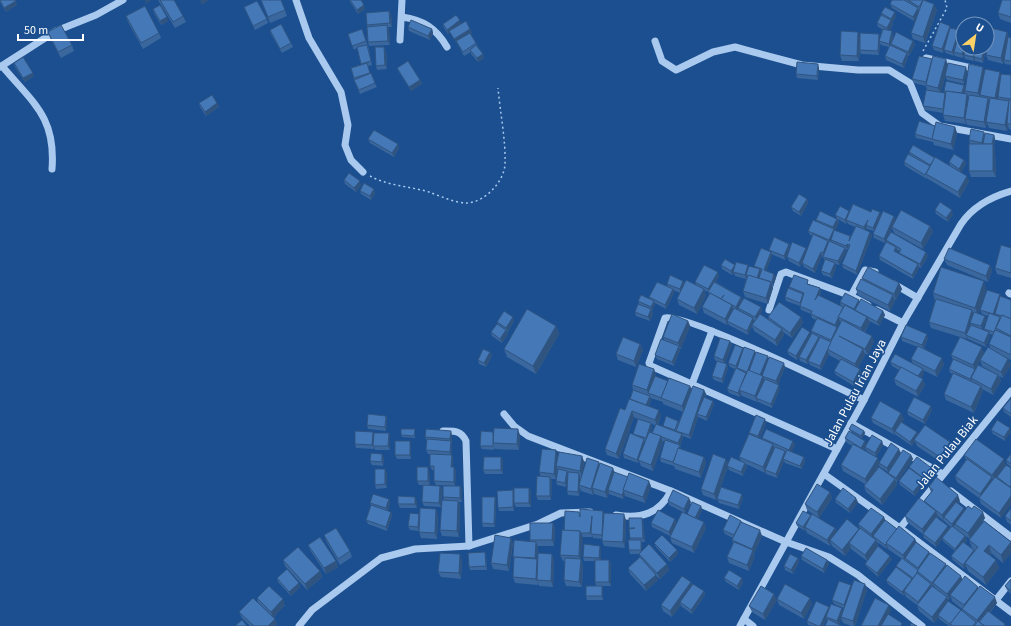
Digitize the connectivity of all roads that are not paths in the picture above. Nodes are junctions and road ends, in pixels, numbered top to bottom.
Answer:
1 (123, 0) edge
2 (296, 0) edge
3 (402, 0) edge
4 (402, 17) junction
5 (400, 40) dead end
6 (655, 40) dead end
7 (448, 47) dead end
8 (926, 58) edge
9 (1, 67) edge
10 (980, 70) edge
11 (1011, 139) edge
12 (52, 169) dead end
13 (363, 172) road end
14 (1011, 191) edge
15 (851, 296) junction
16 (918, 298) junction
17 (769, 310) dead end
18 (903, 323) junction
19 (712, 331) junction
20 (692, 384) junction
21 (1011, 391) edge
22 (864, 400) junction
23 (504, 414) dead end
24 (851, 422) junction
25 (437, 431) edge
26 (837, 449) junction
27 (824, 474) junction
28 (943, 474) junction
29 (938, 482) junction
30 (671, 491) junction
31 (900, 528) junction
32 (1011, 536) edge
33 (786, 542) junction
34 (469, 546) junction
35 (1011, 581) edge
36 (996, 600) junction
37 (1011, 612) edge
38 (742, 623) edge
39 (299, 626) edge
40 (753, 626) edge
41 (922, 626) edge

1 - 9 street
2 - 13 street
3 - 4 street
4 - 5 street
4 - 7 street
6 - 11 street
8 - 10 street
9 - 12 street
14 - 16 street, Jalan Pulau Irian Jaya
15 - 16 street
15 - 17 street
15 - 18 street
16 - 18 street, Jalan Pulau Irian Jaya
18 - 22 street, Jalan Pulau Irian Jaya
19 - 20 street
19 - 20 street
19 - 22 street
20 - 26 street
21 - 28 street, Jalan Pulau Biak
22 - 24 street, Jalan Pulau Irian Jaya
23 - 30 street
24 - 26 street, Jalan Pulau Irian Jaya
24 - 28 street
25 - 34 street
26 - 27 street, Jalan Pulau Irian Jaya
27 - 31 street
27 - 33 street, Jalan Pulau Irian Jaya
28 - 29 street, Jalan Pulau Biak
29 - 31 street, Jalan Pulau Biak
29 - 32 street
30 - 33 street
30 - 34 street
31 - 36 street
33 - 38 street, Jalan Pulau Irian Jaya
33 - 41 street
34 - 39 street
35 - 36 street
36 - 37 street
38 - 40 street

